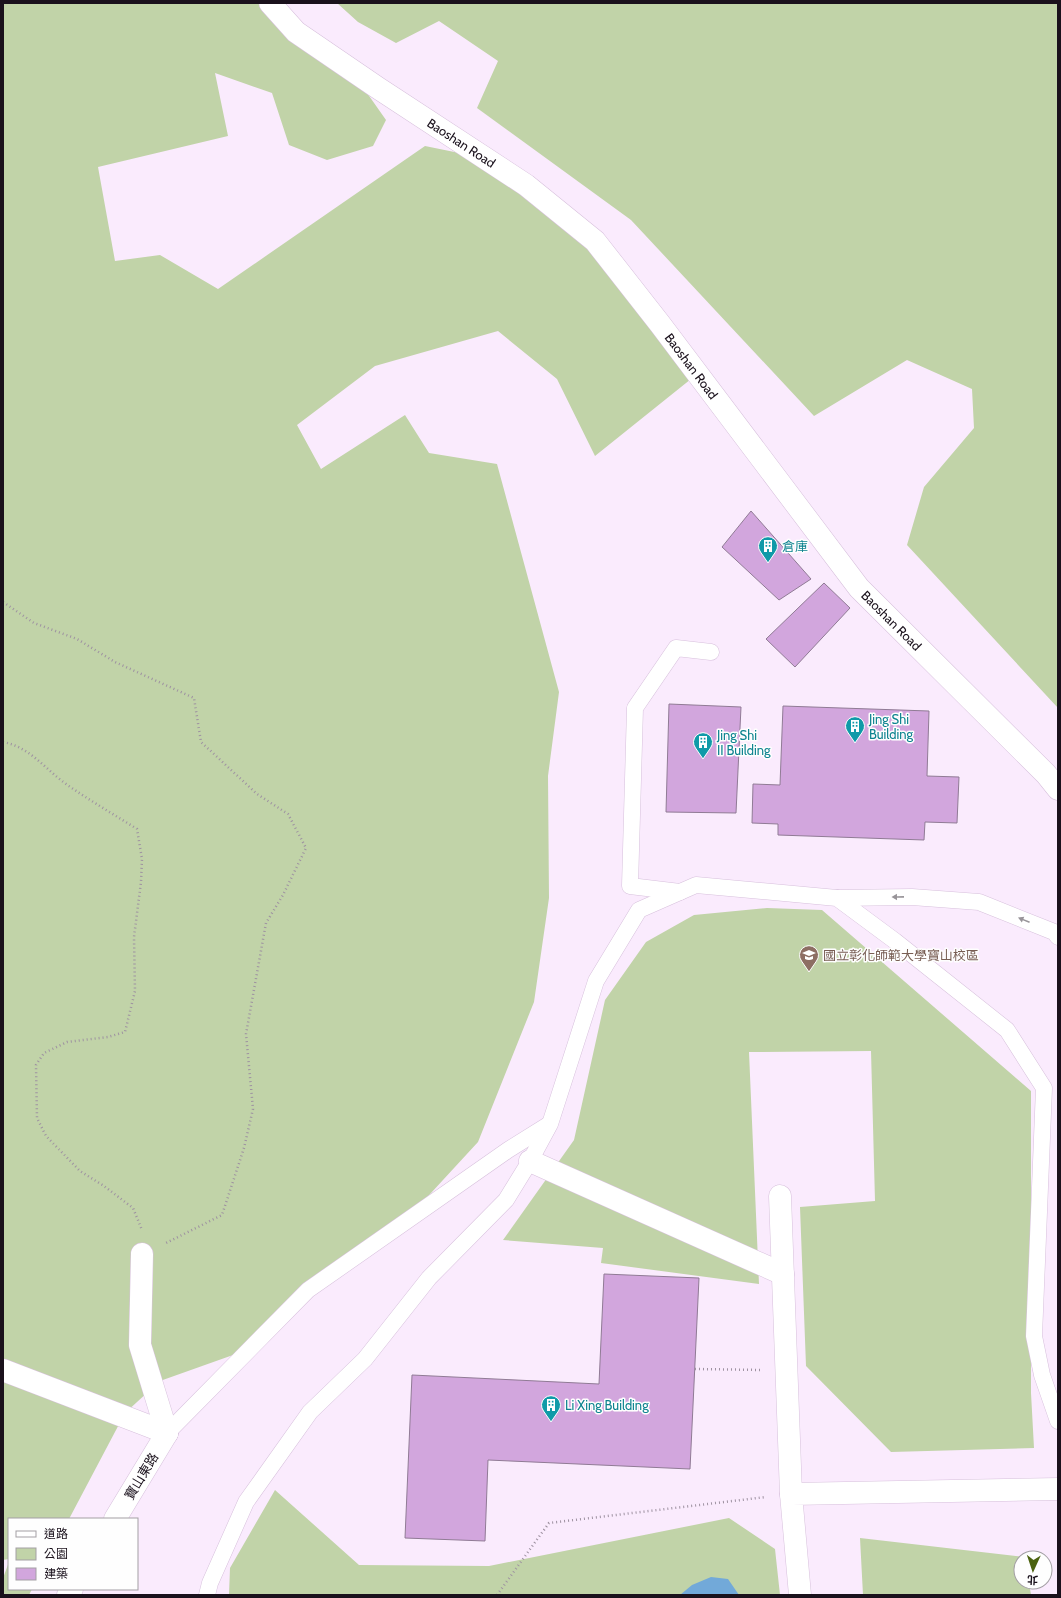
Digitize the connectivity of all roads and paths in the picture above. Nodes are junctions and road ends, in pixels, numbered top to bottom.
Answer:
1 (270, 3) edge
2 (3, 602) edge
3 (712, 652) dead end
4 (3, 742) edge
5 (1058, 789) edge
6 (680, 892) junction
7 (836, 898) junction
8 (1058, 937) edge
9 (550, 1124) junction
10 (530, 1161) junction
11 (780, 1196) dead end
12 (142, 1254) junction
13 (783, 1274) junction
14 (695, 1369) dead end
15 (3, 1370) edge
16 (786, 1370) junction
17 (1042, 1375) junction
18 (1058, 1388) edge
19 (1058, 1421) edge
20 (167, 1433) junction
21 (1058, 1489) edge
22 (791, 1494) junction
23 (116, 1518) edge
24 (207, 1595) edge
25 (497, 1595) edge
26 (800, 1595) edge

1 - 5 street, Baoshan Road
2 - 12 path
3 - 6 lane
4 - 12 path
6 - 7 lane
6 - 9 lane
8 -> 7 lane
7 - 17 lane
9 - 10 lane
9 - 20 lane
10 - 13 street
10 - 24 lane
11 - 13 street
12 - 20 street
13 - 16 street
14 - 16 path
15 - 20 street
16 - 22 street
17 - 18 lane
17 - 19 lane
20 - 23 street, 寶山東路
21 - 22 street
22 - 25 path
22 - 26 street

